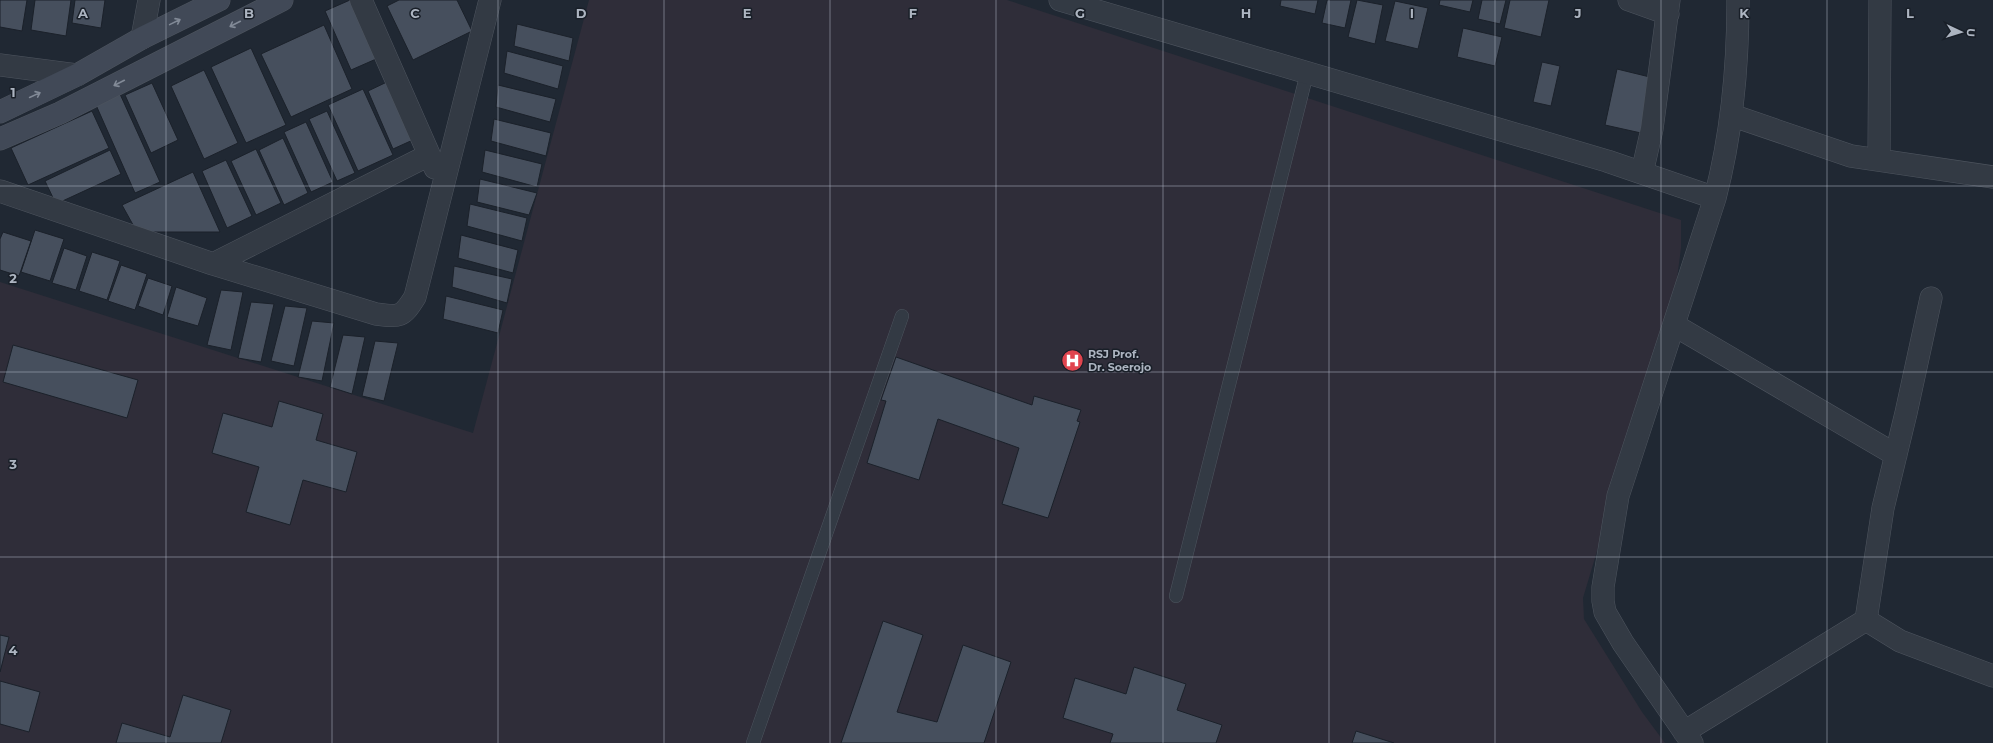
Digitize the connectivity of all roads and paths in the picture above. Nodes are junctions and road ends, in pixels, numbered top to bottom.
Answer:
1 (149, 0) edge
2 (219, 0) edge
3 (282, 0) edge
4 (361, 0) edge
5 (490, 0) edge
6 (1060, 0) edge
7 (1629, 0) edge
8 (1738, 0) edge
9 (1880, 0) edge
10 (1669, 7) edge
11 (142, 38) junction
12 (0, 65) edge
13 (1307, 73) junction
14 (76, 75) junction
15 (0, 112) edge
16 (1731, 115) junction
17 (0, 139) edge
18 (430, 155) junction
19 (1879, 159) junction
20 (1642, 173) junction
21 (1993, 177) edge
22 (443, 188) junction
23 (0, 191) edge
24 (1715, 198) junction
25 (212, 264) junction
26 (1931, 298) dead end
27 (902, 316) dead end
28 (1674, 325) junction
29 (1896, 455) junction
30 (1176, 596) dead end
31 (1866, 620) junction
32 (1993, 676) edge
33 (1688, 738) edge
34 (753, 743) edge

1 - 11 street
11 -> 2 street
3 -> 17 street
4 - 18 street
5 - 22 street
6 - 13 street
7 - 10 street
8 - 16 street
9 - 19 street
10 - 20 street
11 - 14 street
12 - 14 street
13 - 20 street
13 - 30 lane
15 -> 14 street
16 - 19 street
16 - 24 street
18 - 22 street
18 - 25 street
19 - 21 street
20 - 24 street
22 - 25 street
23 - 25 street
24 - 28 street
26 - 29 street
27 - 34 lane
28 - 29 street
28 - 33 street
29 - 31 street
31 - 32 street
31 - 33 street

